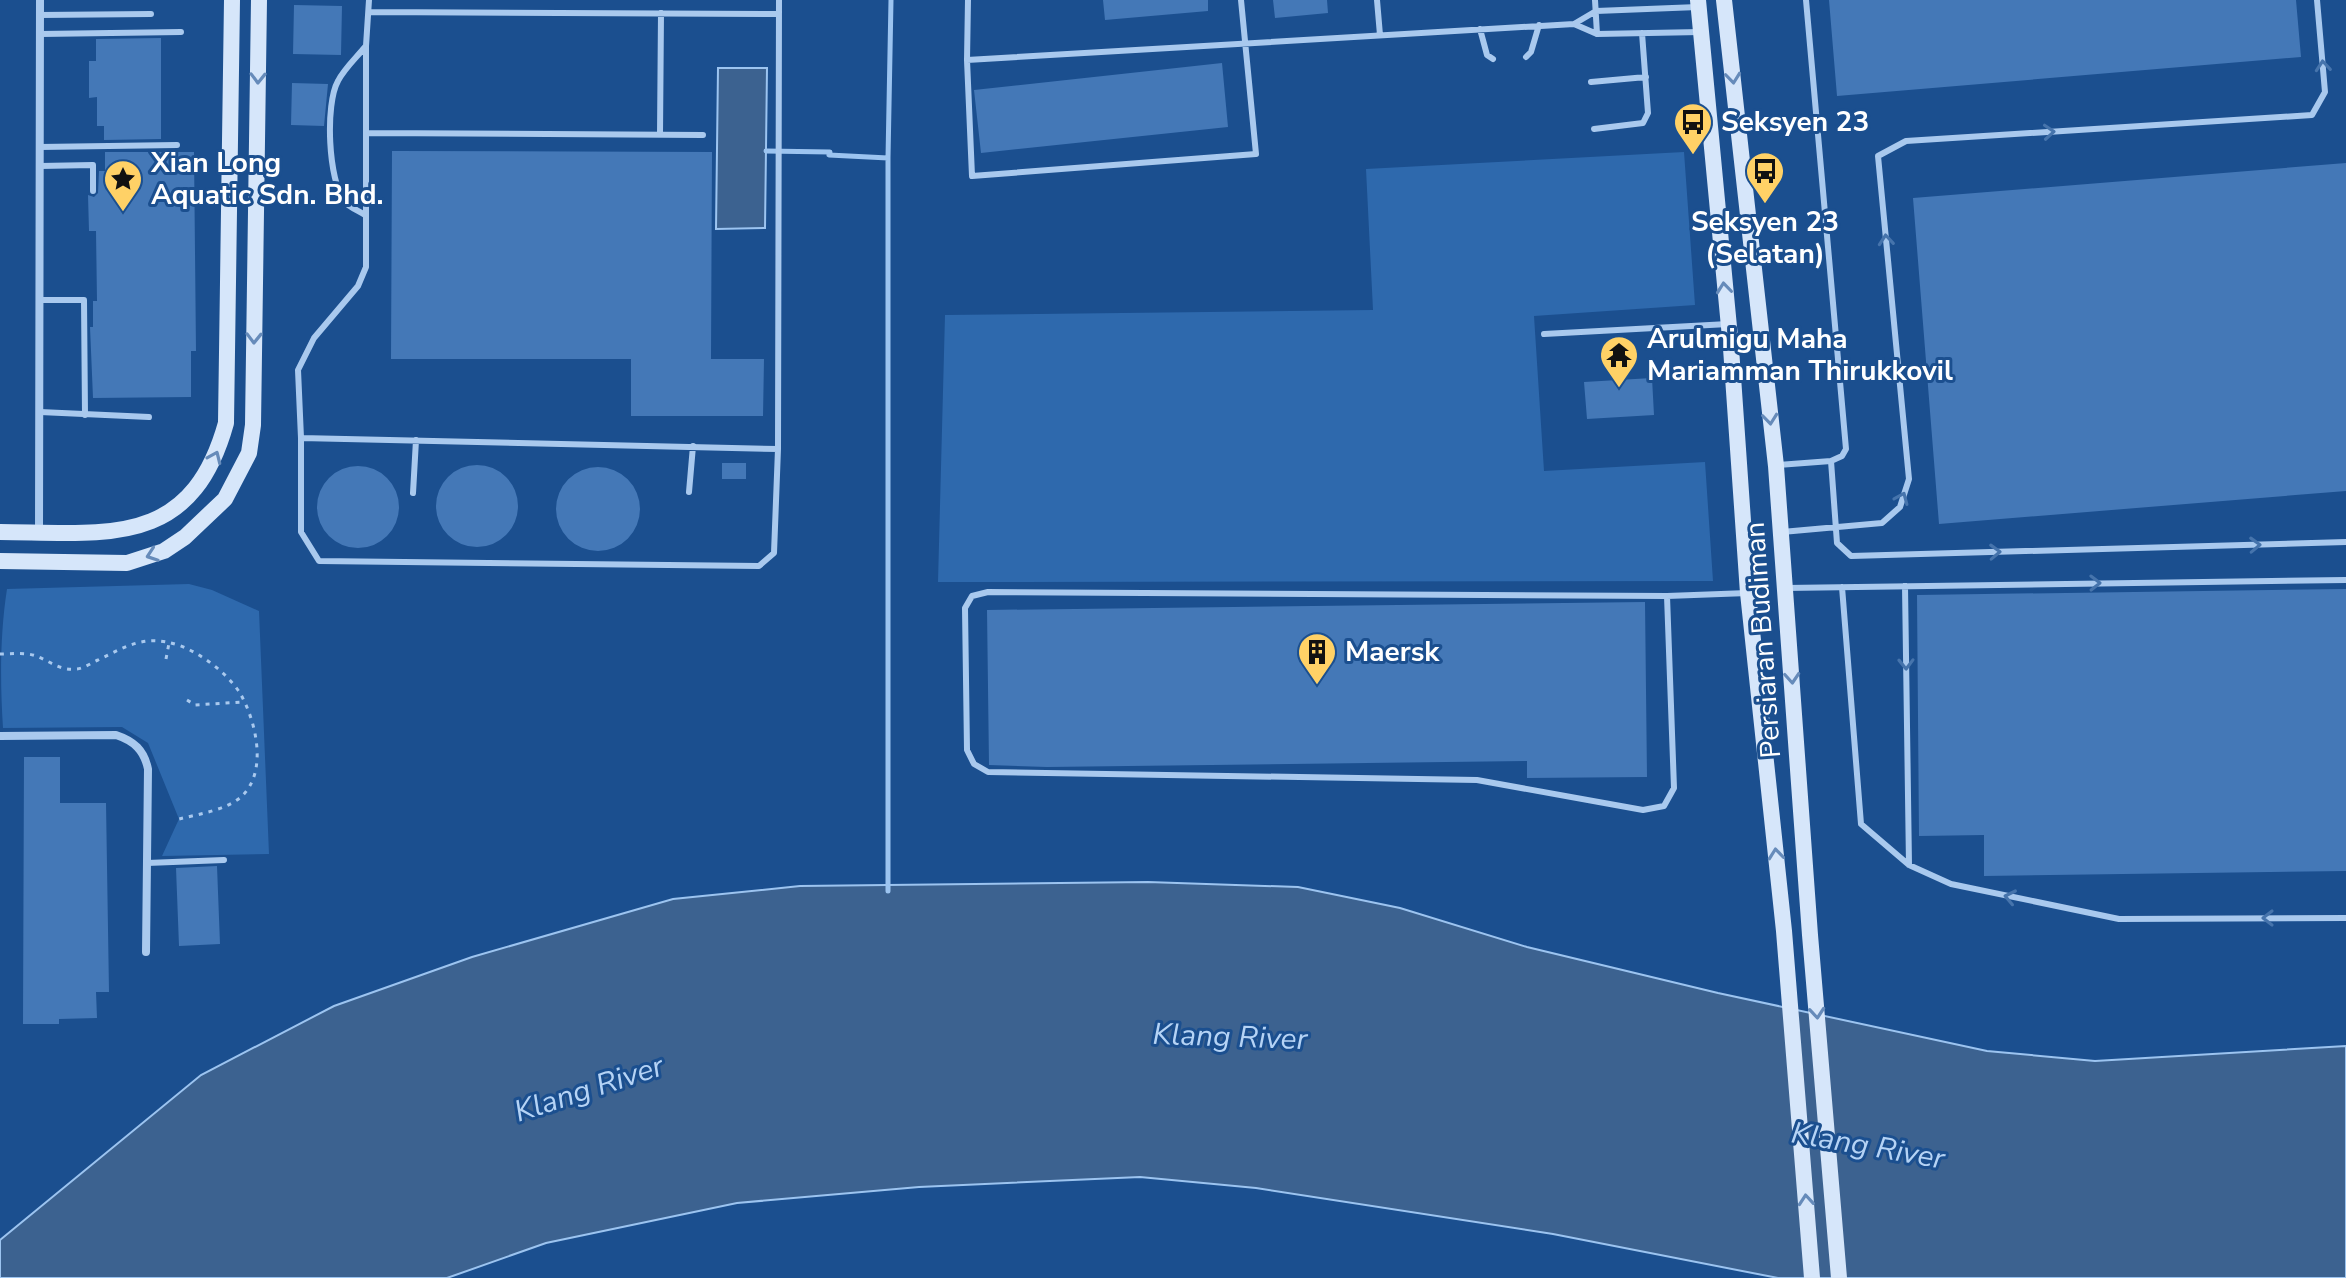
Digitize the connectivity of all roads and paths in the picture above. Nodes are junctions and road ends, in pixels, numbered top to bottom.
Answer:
1 (40, 0) edge
2 (232, 0) edge
3 (259, 0) edge
4 (369, 0) edge
5 (779, 0) edge
6 (968, 0) edge
7 (1241, 0) edge
8 (1377, 0) edge
9 (1595, 0) edge
10 (1724, 0) edge
11 (1806, 0) edge
12 (2317, 0) edge
13 (1698, 3) edge
14 (1596, 11) junction
15 (369, 12) junction
16 (661, 13) junction
17 (151, 14) dead end
18 (779, 14) junction
19 (40, 15) junction
20 (1574, 24) junction
21 (1539, 25) junction
22 (1480, 29) junction
23 (181, 32) dead end
24 (1701, 32) junction
25 (1642, 33) junction
26 (41, 34) junction
27 (1597, 34) junction
28 (1380, 35) junction
29 (1247, 43) junction
30 (366, 46) junction
31 (1526, 57) dead end
32 (1493, 59) dead end
33 (967, 60) junction
34 (1646, 77) junction
35 (1591, 82) dead end
36 (1594, 129) dead end
37 (368, 133) junction
38 (660, 134) junction
39 (703, 135) dead end
40 (177, 145) dead end
41 (40, 147) junction
42 (40, 166) junction
43 (93, 191) dead end
44 (365, 215) junction
45 (40, 300) junction
46 (1728, 324) junction
47 (1544, 334) dead end
48 (40, 412) junction
49 (85, 415) junction
50 (149, 417) dead end
51 (301, 438) junction
52 (416, 440) junction
53 (693, 446) junction
54 (778, 449) junction
55 (1831, 461) junction
56 (1776, 466) junction
57 (689, 492) dead end
58 (413, 493) dead end
59 (1835, 528) junction
60 (0, 532) edge
61 (39, 533) junction
62 (1781, 533) junction
63 (2346, 542) edge
64 (0, 561) edge
65 (2346, 580) edge
66 (1905, 586) junction
67 (1842, 587) junction
68 (1786, 588) junction
69 (1748, 593) junction
70 (1667, 596) junction
71 (169, 643) junction
72 (0, 654) edge
73 (166, 659) dead end
74 (187, 700) dead end
75 (243, 702) junction
76 (0, 736) edge
77 (179, 819) dead end
78 (224, 860) dead end
79 (147, 863) junction
80 (1909, 865) junction
81 (2346, 918) edge
82 (146, 952) dead end
83 (1812, 1278) edge
84 (1839, 1278) edge

1 - 19 street
61 -> 2 main road
3 -> 64 main road
4 - 15 lane
5 - 18 lane
6 - 33 lane
7 - 29 lane
8 - 28 lane
9 - 14 lane
10 -> 56 main road, Persiaran Budiman
11 - 55 lane
59 -> 12 lane
13 - 14 lane
13 - 24 main road, Persiaran Budiman
14 - 20 lane
14 - 27 lane
15 - 16 lane
15 - 30 lane
16 - 18 lane
16 - 38 lane
17 - 19 lane
18 - 54 lane
19 - 26 street
20 - 21 lane
20 - 27 lane
21 - 22 lane
21 - 31 lane
22 - 28 lane
22 - 32 lane
23 - 26 lane
24 - 25 lane
46 -> 24 main road, Persiaran Budiman
25 - 27 lane
25 - 34 lane
26 - 41 street
28 - 29 lane
29 - 33 lane
29 - 33 lane
30 - 37 lane
30 - 44 lane
34 - 35 lane
34 - 36 lane
37 - 38 lane
37 - 44 lane
38 - 39 lane
40 - 41 lane
41 - 42 street
42 - 43 lane
42 - 45 street
44 - 51 lane
45 - 48 street
45 - 49 lane
46 - 47 lane
46 - 69 main road, Persiaran Budiman
48 - 49 lane
48 - 61 street
49 - 50 lane
51 - 52 lane
51 - 54 lane
52 - 53 lane
52 - 58 lane
53 - 54 lane
53 - 57 lane
55 - 56 lane
55 - 59 lane
56 - 62 main road, Persiaran Budiman
59 - 62 lane
59 -> 63 lane
60 - 61 main road
62 - 68 main road, Persiaran Budiman
66 -> 65 lane
66 - 67 lane
66 -> 80 lane
67 - 68 lane
67 - 80 lane
68 -> 84 main road, Persiaran Budiman
69 - 70 lane
83 -> 69 main road, Persiaran Budiman
70 - 70 lane
71 - 72 path
71 - 73 path
71 - 75 path
74 - 75 path
75 - 77 path
76 - 79 street
78 - 79 lane
79 - 82 street
81 -> 80 lane

